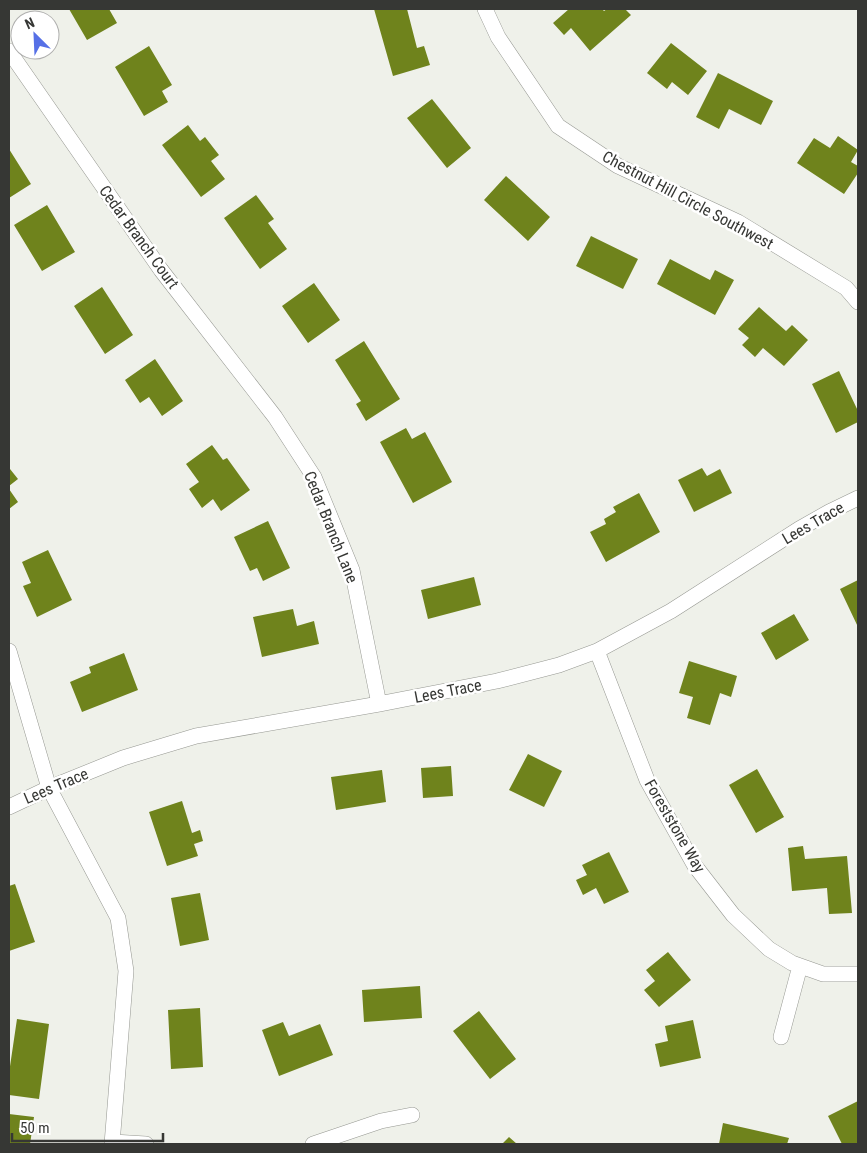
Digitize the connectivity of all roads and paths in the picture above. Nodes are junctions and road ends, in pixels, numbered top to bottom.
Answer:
1 (485, 9) edge
2 (9, 51) edge
3 (858, 302) edge
4 (275, 417) joint
5 (858, 498) edge
6 (9, 651) edge
7 (597, 651) junction
8 (379, 704) junction
9 (49, 788) junction
10 (9, 807) edge
11 (800, 966) junction
12 (858, 974) edge
13 (781, 1037) dead end
14 (412, 1115) dead end
15 (113, 1143) edge
16 (146, 1144) edge
17 (313, 1144) edge

1 - 3 street, Chestnut Hill Circle Southwest
2 - 4 street, Cedar Branch Court
4 - 8 street, Cedar Branch Lane
5 - 7 street, Lees Trace
6 - 9 street
7 - 8 street, Lees Trace
7 - 11 street, Foreststone Way
8 - 9 street, Lees Trace
9 - 10 street, Lees Trace
9 - 15 street
11 - 12 street, Foreststone Way
11 - 13 street
14 - 17 street
15 - 16 street

